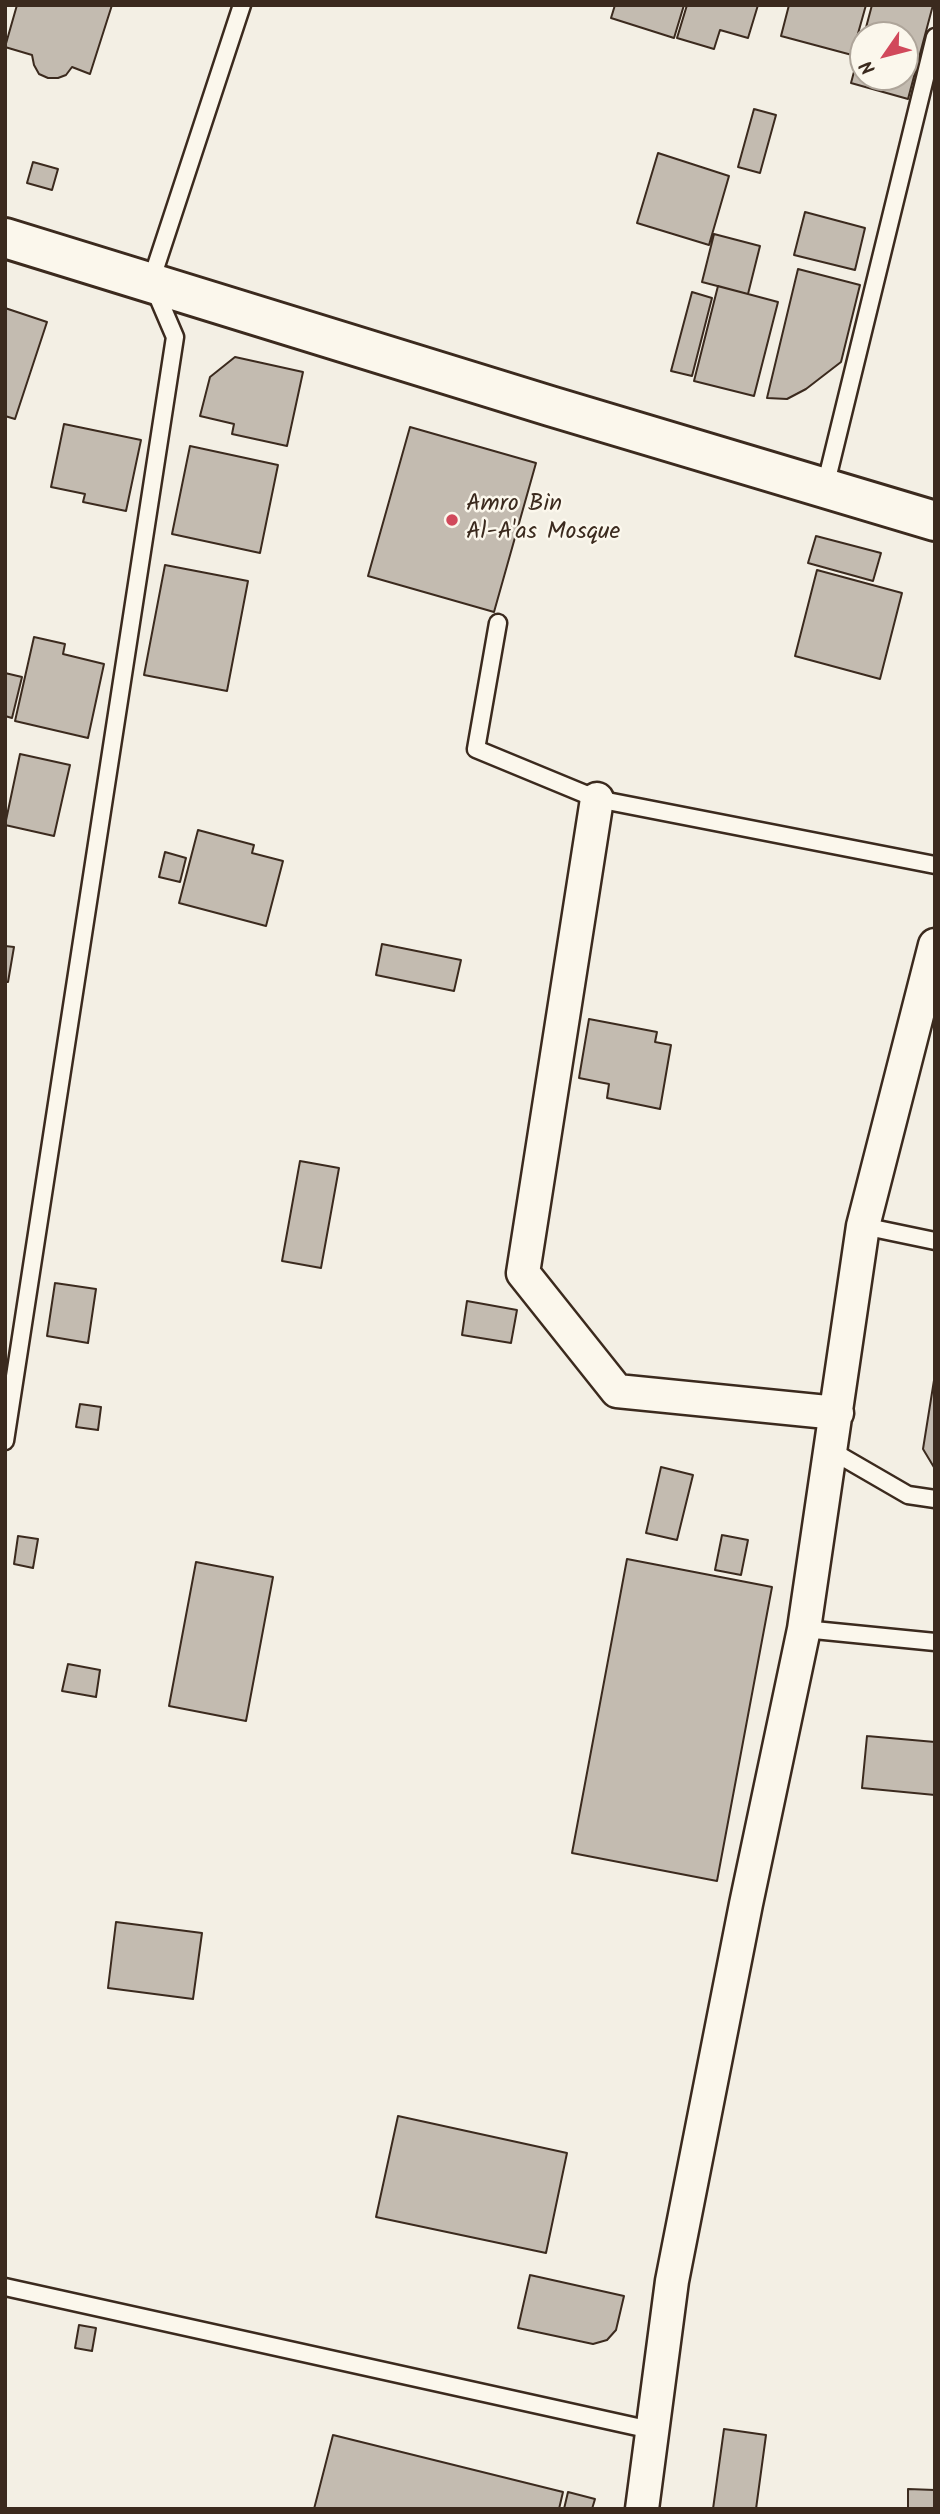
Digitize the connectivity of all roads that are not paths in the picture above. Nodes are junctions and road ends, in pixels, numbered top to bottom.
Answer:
1 (242, 5) edge
2 (935, 37) edge
3 (5, 238) edge
4 (151, 281) junction
5 (825, 487) junction
6 (935, 521) edge
7 (498, 623) dead end
8 (597, 799) junction
9 (935, 865) edge
10 (935, 945) edge
11 (863, 1226) junction
12 (935, 1241) edge
13 (837, 1413) junction
14 (5, 1441) edge
15 (832, 1451) junction
16 (935, 1499) edge
17 (804, 1629) junction
18 (935, 1642) edge
19 (5, 2287) edge
20 (651, 2430) junction
21 (642, 2509) edge

1 - 4 lane
2 - 5 lane
3 - 4 street
4 - 5 street
4 - 14 lane
5 - 6 street
7 - 8 lane
8 - 9 lane
8 - 13 street
10 - 11 street
11 - 12 lane
11 - 13 street
13 - 15 street
15 - 16 lane
15 - 17 street
17 - 18 lane
17 - 20 street
19 - 20 lane
20 - 21 street

